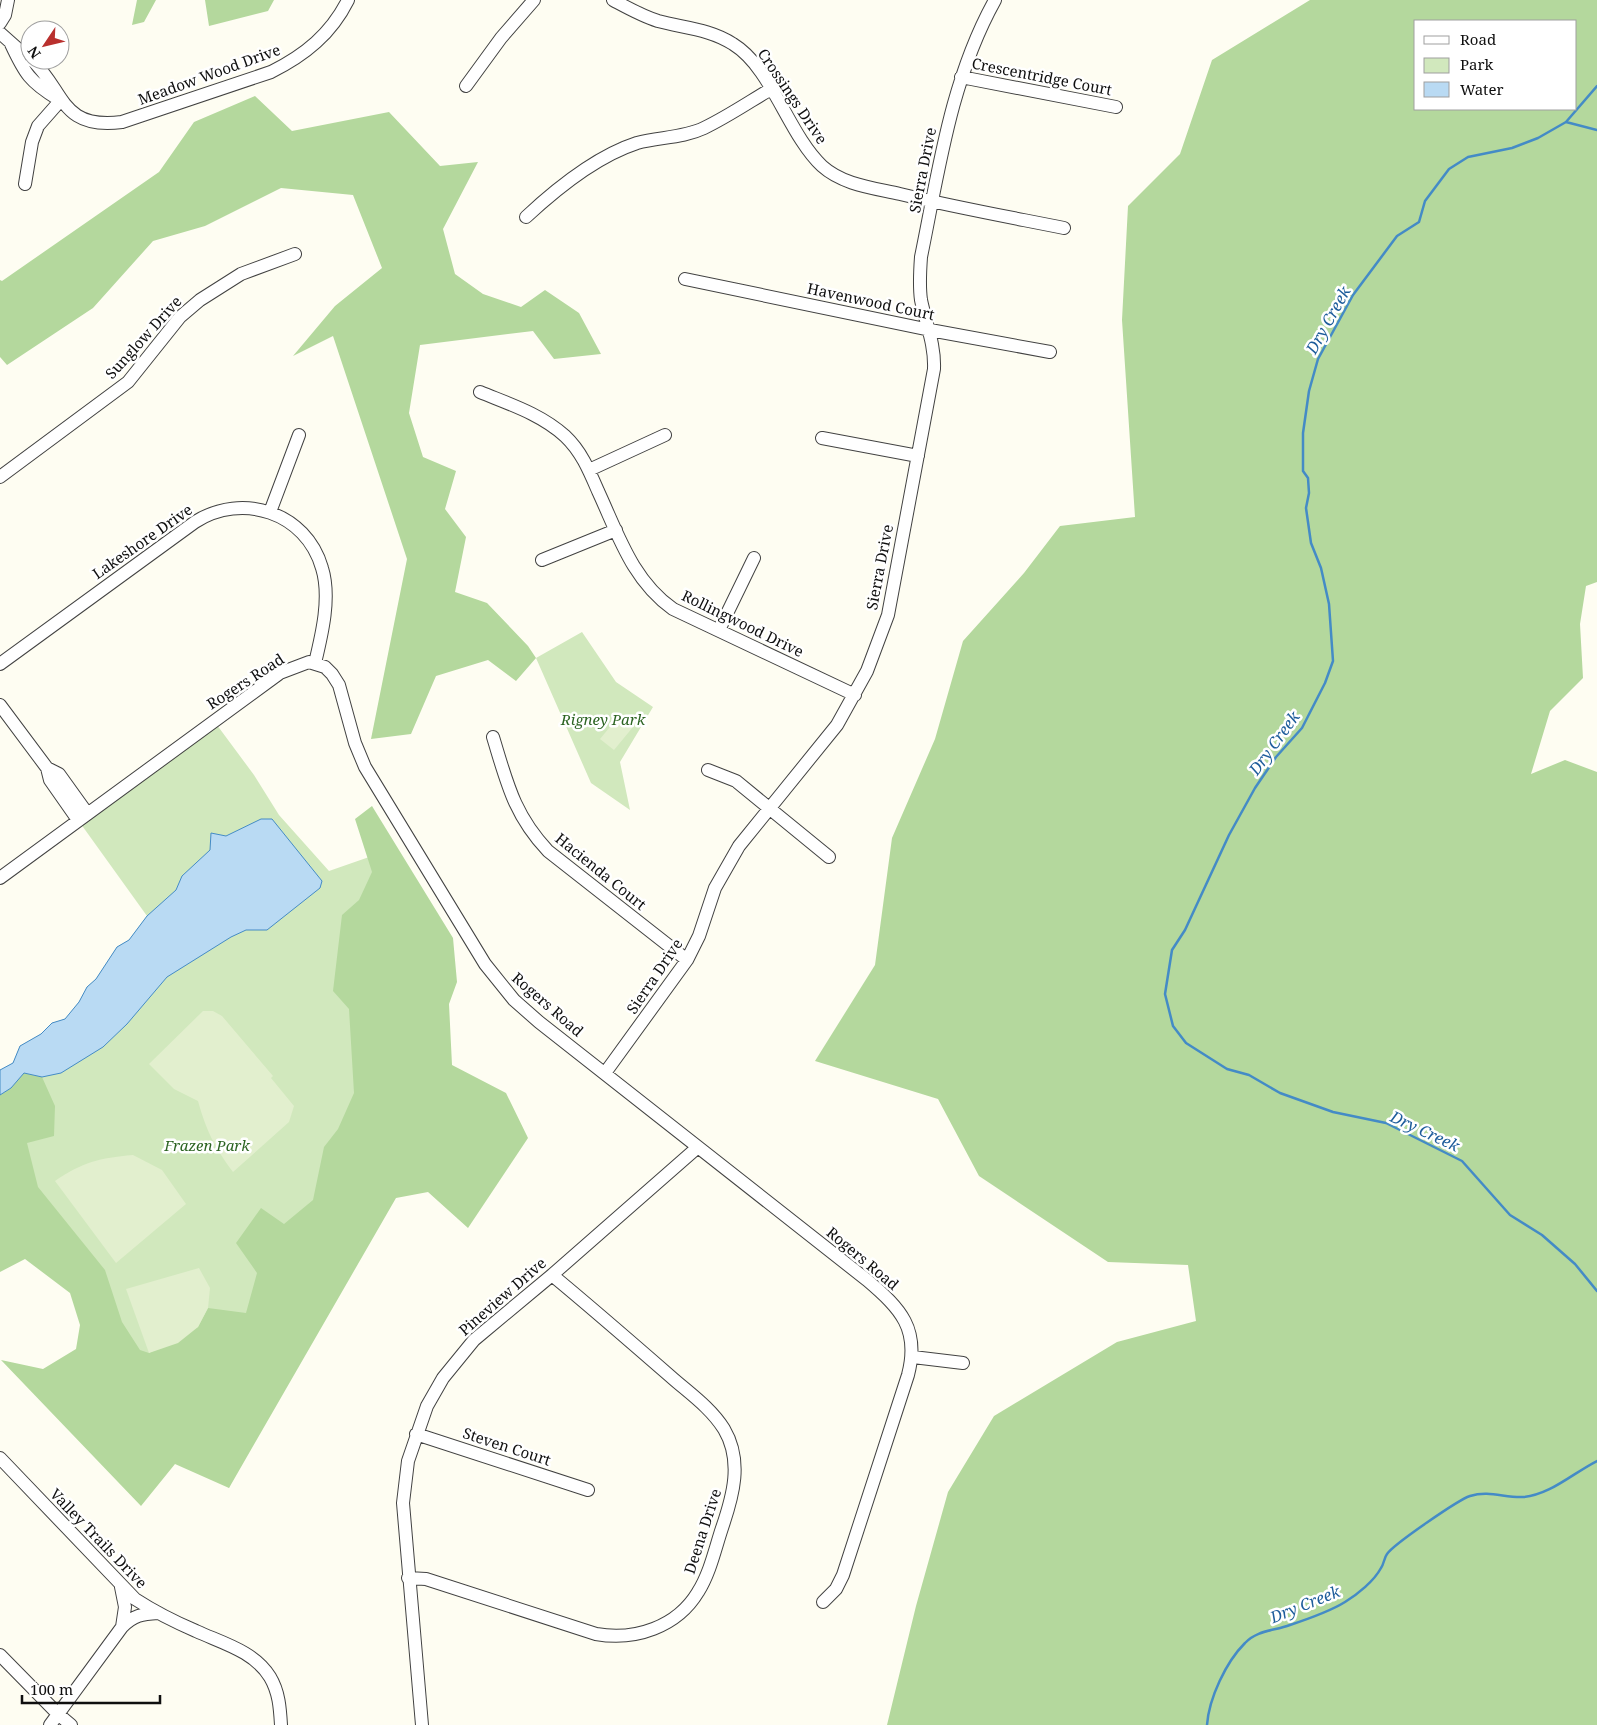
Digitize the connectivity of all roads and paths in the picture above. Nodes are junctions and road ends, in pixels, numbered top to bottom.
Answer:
1 (8, 0) edge
2 (348, 0) edge
3 (534, 0) edge
4 (613, 0) edge
5 (995, 0) edge
6 (0, 23) edge
7 (0, 32) edge
8 (11, 44) junction
9 (20, 51) edge
10 (42, 70) edge
11 (961, 77) junction
12 (466, 86) dead end
13 (770, 90) junction
14 (60, 101) junction
15 (1116, 108) dead end
16 (25, 184) dead end
17 (932, 202) junction
18 (526, 216) dead end
19 (1064, 228) dead end
20 (295, 254) dead end
21 (685, 279) dead end
22 (930, 330) junction
23 (1050, 352) dead end
24 (480, 392) dead end
25 (299, 435) dead end
26 (665, 435) dead end
27 (822, 438) dead end
28 (918, 456) junction
29 (589, 470) junction
30 (0, 477) edge
31 (270, 512) junction
32 (616, 530) junction
33 (754, 558) dead end
34 (542, 560) dead end
35 (719, 630) junction
36 (314, 663) junction
37 (0, 664) edge
38 (855, 695) junction
39 (0, 705) edge
40 (493, 737) dead end
41 (708, 770) dead end
42 (771, 808) junction
43 (83, 816) junction
44 (829, 857) dead end
45 (0, 878) edge
46 (687, 960) junction
47 (605, 1073) junction
48 (698, 1147) junction
49 (552, 1275) junction
50 (912, 1357) junction
51 (963, 1363) dead end
52 (416, 1434) junction
53 (0, 1458) edge
54 (588, 1490) dead end
55 (408, 1578) junction
56 (122, 1587) junction
57 (822, 1602) dead end
58 (158, 1613) junction
59 (122, 1626) junction
60 (0, 1654) edge
61 (54, 1720) edge
62 (71, 1725) edge
63 (281, 1725) edge
64 (422, 1725) edge

1 - 6 street
2 - 14 street, Meadow Wood Drive
3 - 12 street
4 - 13 street, Crossings Drive
5 - 11 street, Sierra Drive
7 - 8 street, Meadow Wood Drive
8 - 9 street, Meadow Wood Drive
8 - 14 street, Meadow Wood Drive
10 - 14 street, Meadow Wood Drive
11 - 15 street, Crescentridge Court
11 - 17 street, Sierra Drive
13 - 17 street, Crossings Drive
13 - 18 street
14 - 16 street
17 - 19 street, Crossings Drive
17 - 22 street, Sierra Drive
20 - 30 street, Sunglow Drive
21 - 22 street, Havenwood Court
22 - 23 street, Havenwood Court
22 - 28 street, Sierra Drive
24 - 29 street, Rollingwood Drive
25 - 31 street
26 - 29 street
27 - 28 street
28 - 38 street, Sierra Drive
29 - 32 street, Rollingwood Drive
31 - 36 street, Lakeshore Drive
31 - 37 street, Lakeshore Drive
32 - 34 street
32 - 35 street, Rollingwood Drive
33 - 35 street
35 - 38 street, Rollingwood Drive
36 - 43 street, Rogers Road
36 - 47 street, Rogers Road
38 - 42 street, Sierra Drive
39 - 43 street
40 - 46 street, Hacienda Court
41 - 42 street
42 - 44 street
42 - 46 street, Sierra Drive
43 - 45 street, Rogers Road
46 - 47 street, Sierra Drive
47 - 48 street, Rogers Road
48 - 49 street, Pineview Drive
48 - 50 street, Rogers Road
49 - 52 street, Pineview Drive
49 - 55 street, Deena Drive
50 - 51 street
50 - 57 street, Rogers Road
52 - 54 street, Steven Court
52 - 55 street, Pineview Drive
53 - 56 street, Valley Trails Drive
55 - 64 street, Pineview Drive
56 - 58 street, Valley Trails Drive
56 - 59 street
58 - 59 street
58 - 63 street, Valley Trails Drive
59 - 61 street
60 - 61 street
61 - 62 street

